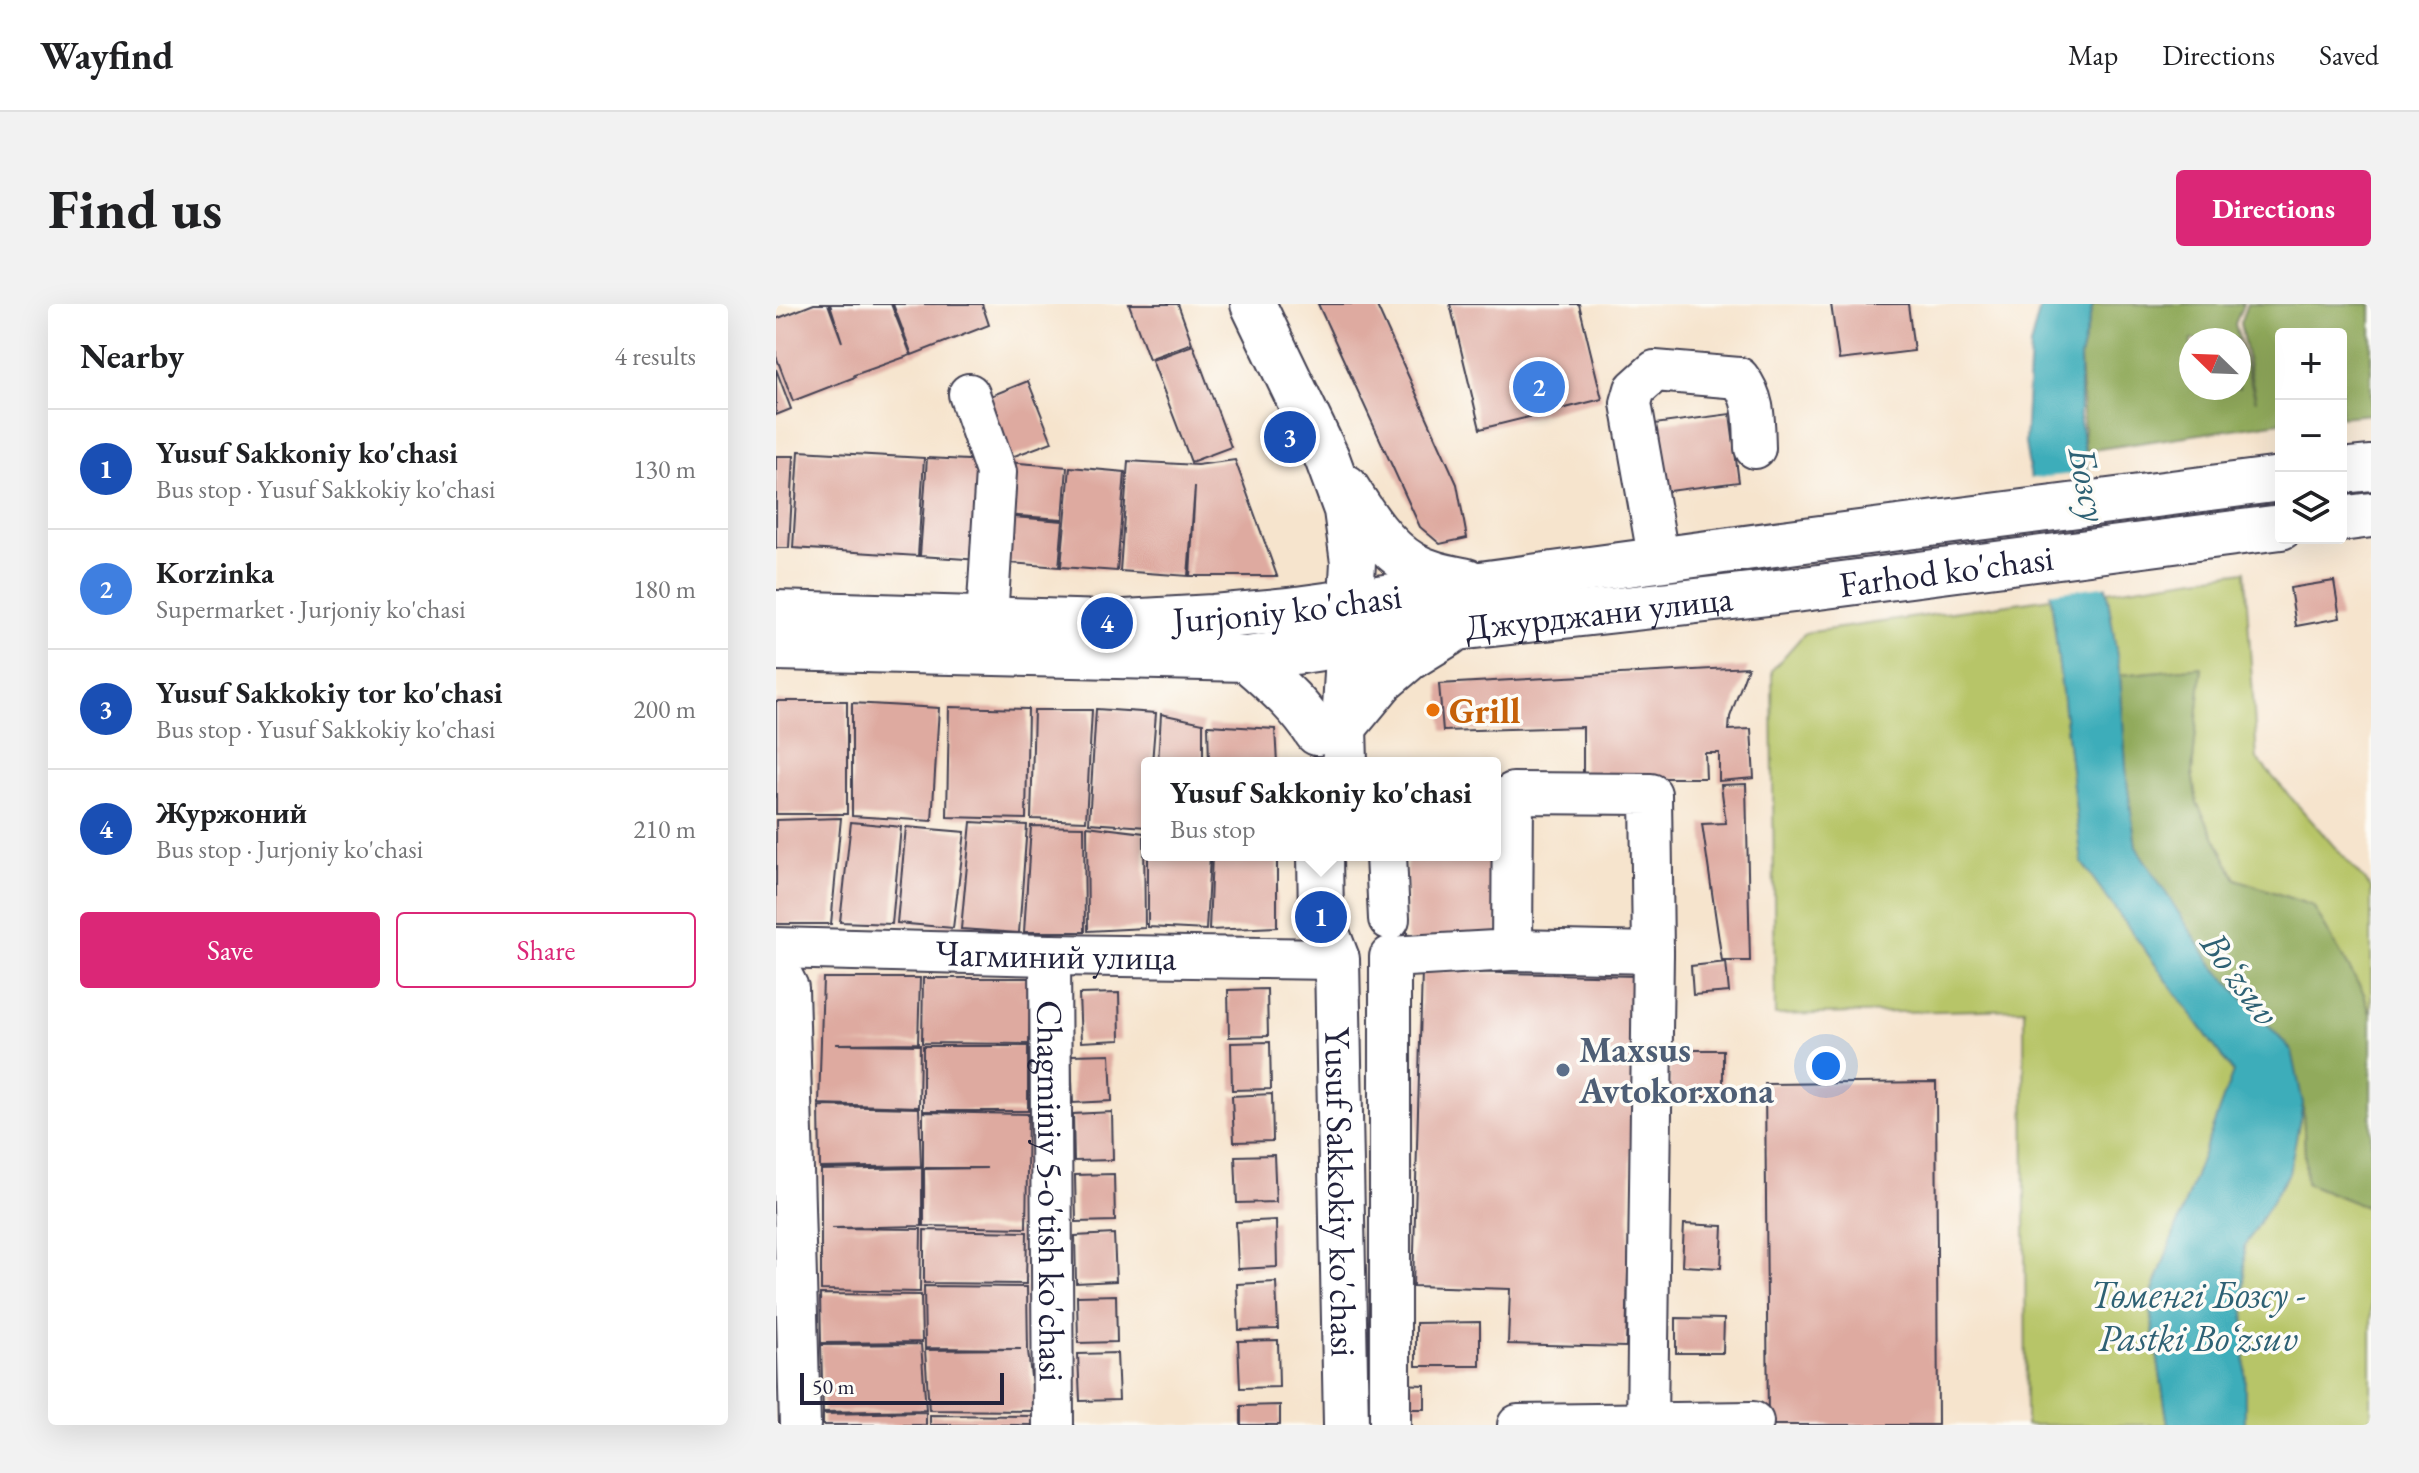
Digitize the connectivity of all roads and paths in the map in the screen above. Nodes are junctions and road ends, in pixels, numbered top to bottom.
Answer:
1 (1230, 304) edge
2 (1253, 304) edge
3 (969, 394) dead end
4 (1755, 448) dead end
5 (1327, 458) junction
6 (2371, 468) edge
7 (2347, 470) edge
8 (2275, 480) edge
9 (2371, 515) edge
10 (2347, 518) edge
11 (2275, 528) edge
12 (1797, 541) joint
13 (1656, 560) junction
14 (1481, 583) junction
15 (1803, 589) joint
16 (776, 613) edge
17 (987, 619) junction
18 (1338, 624) junction
19 (1457, 628) junction
20 (776, 648) edge
21 (1247, 659) junction
22 (1331, 747) edge
23 (1320, 861) edge
24 (1346, 861) edge
25 (1386, 861) edge
26 (1389, 919) dead end
27 (776, 948) edge
28 (1512, 950) junction
29 (1653, 953) junction
30 (1050, 955) junction
31 (1337, 959) junction
32 (776, 964) edge
33 (785, 1208) edge
34 (1753, 1422) dead end
35 (1647, 1424) edge
36 (800, 1425) edge
37 (1053, 1425) edge
38 (1346, 1425) edge
39 (1390, 1425) edge
40 (1518, 1425) edge

1 - 18 main road
2 - 5 main road
3 - 17 street
4 - 13 street
5 - 14 main road
5 - 18 main road
6 - 7 main road
8 - 12 main road, Farhod ko'chasi
9 - 10 main road
11 - 15 main road, Farhod ko'chasi
12 - 13 main road, Jurjoniy ko'chasi
13 - 14 main road, Jurjoniy ko'chasi
14 - 18 main road, Jurjoniy ko'chasi
15 - 19 main road, Джурджани улица
16 - 17 main road, Jurjoniy ko'chasi
17 - 18 main road, Jurjoniy ko'chasi
18 - 19 main road, Джурджани улица
18 - 21 main road, Jurjoniy ko'chasi
18 - 22 main road
19 - 22 main road
20 - 21 main road, Jurjoniy ko'chasi
21 - 22 main road
23 - 31 main road, Yusuf Sakkokiy ko'chasi
24 - 31 main road, Yusuf Sakkokiy ko'chasi
25 - 26 street
27 - 30 street, Чагминий улица
28 - 29 street
28 - 29 street
28 - 39 street
29 - 35 street
30 - 31 street, Чагминий улица
30 - 37 street, Chagminiy 5-o'tish ko'chasi
31 - 38 main road, Yusuf Sakkokiy ko'chasi
32 - 33 street
33 - 36 street
34 - 35 street
35 - 40 street

